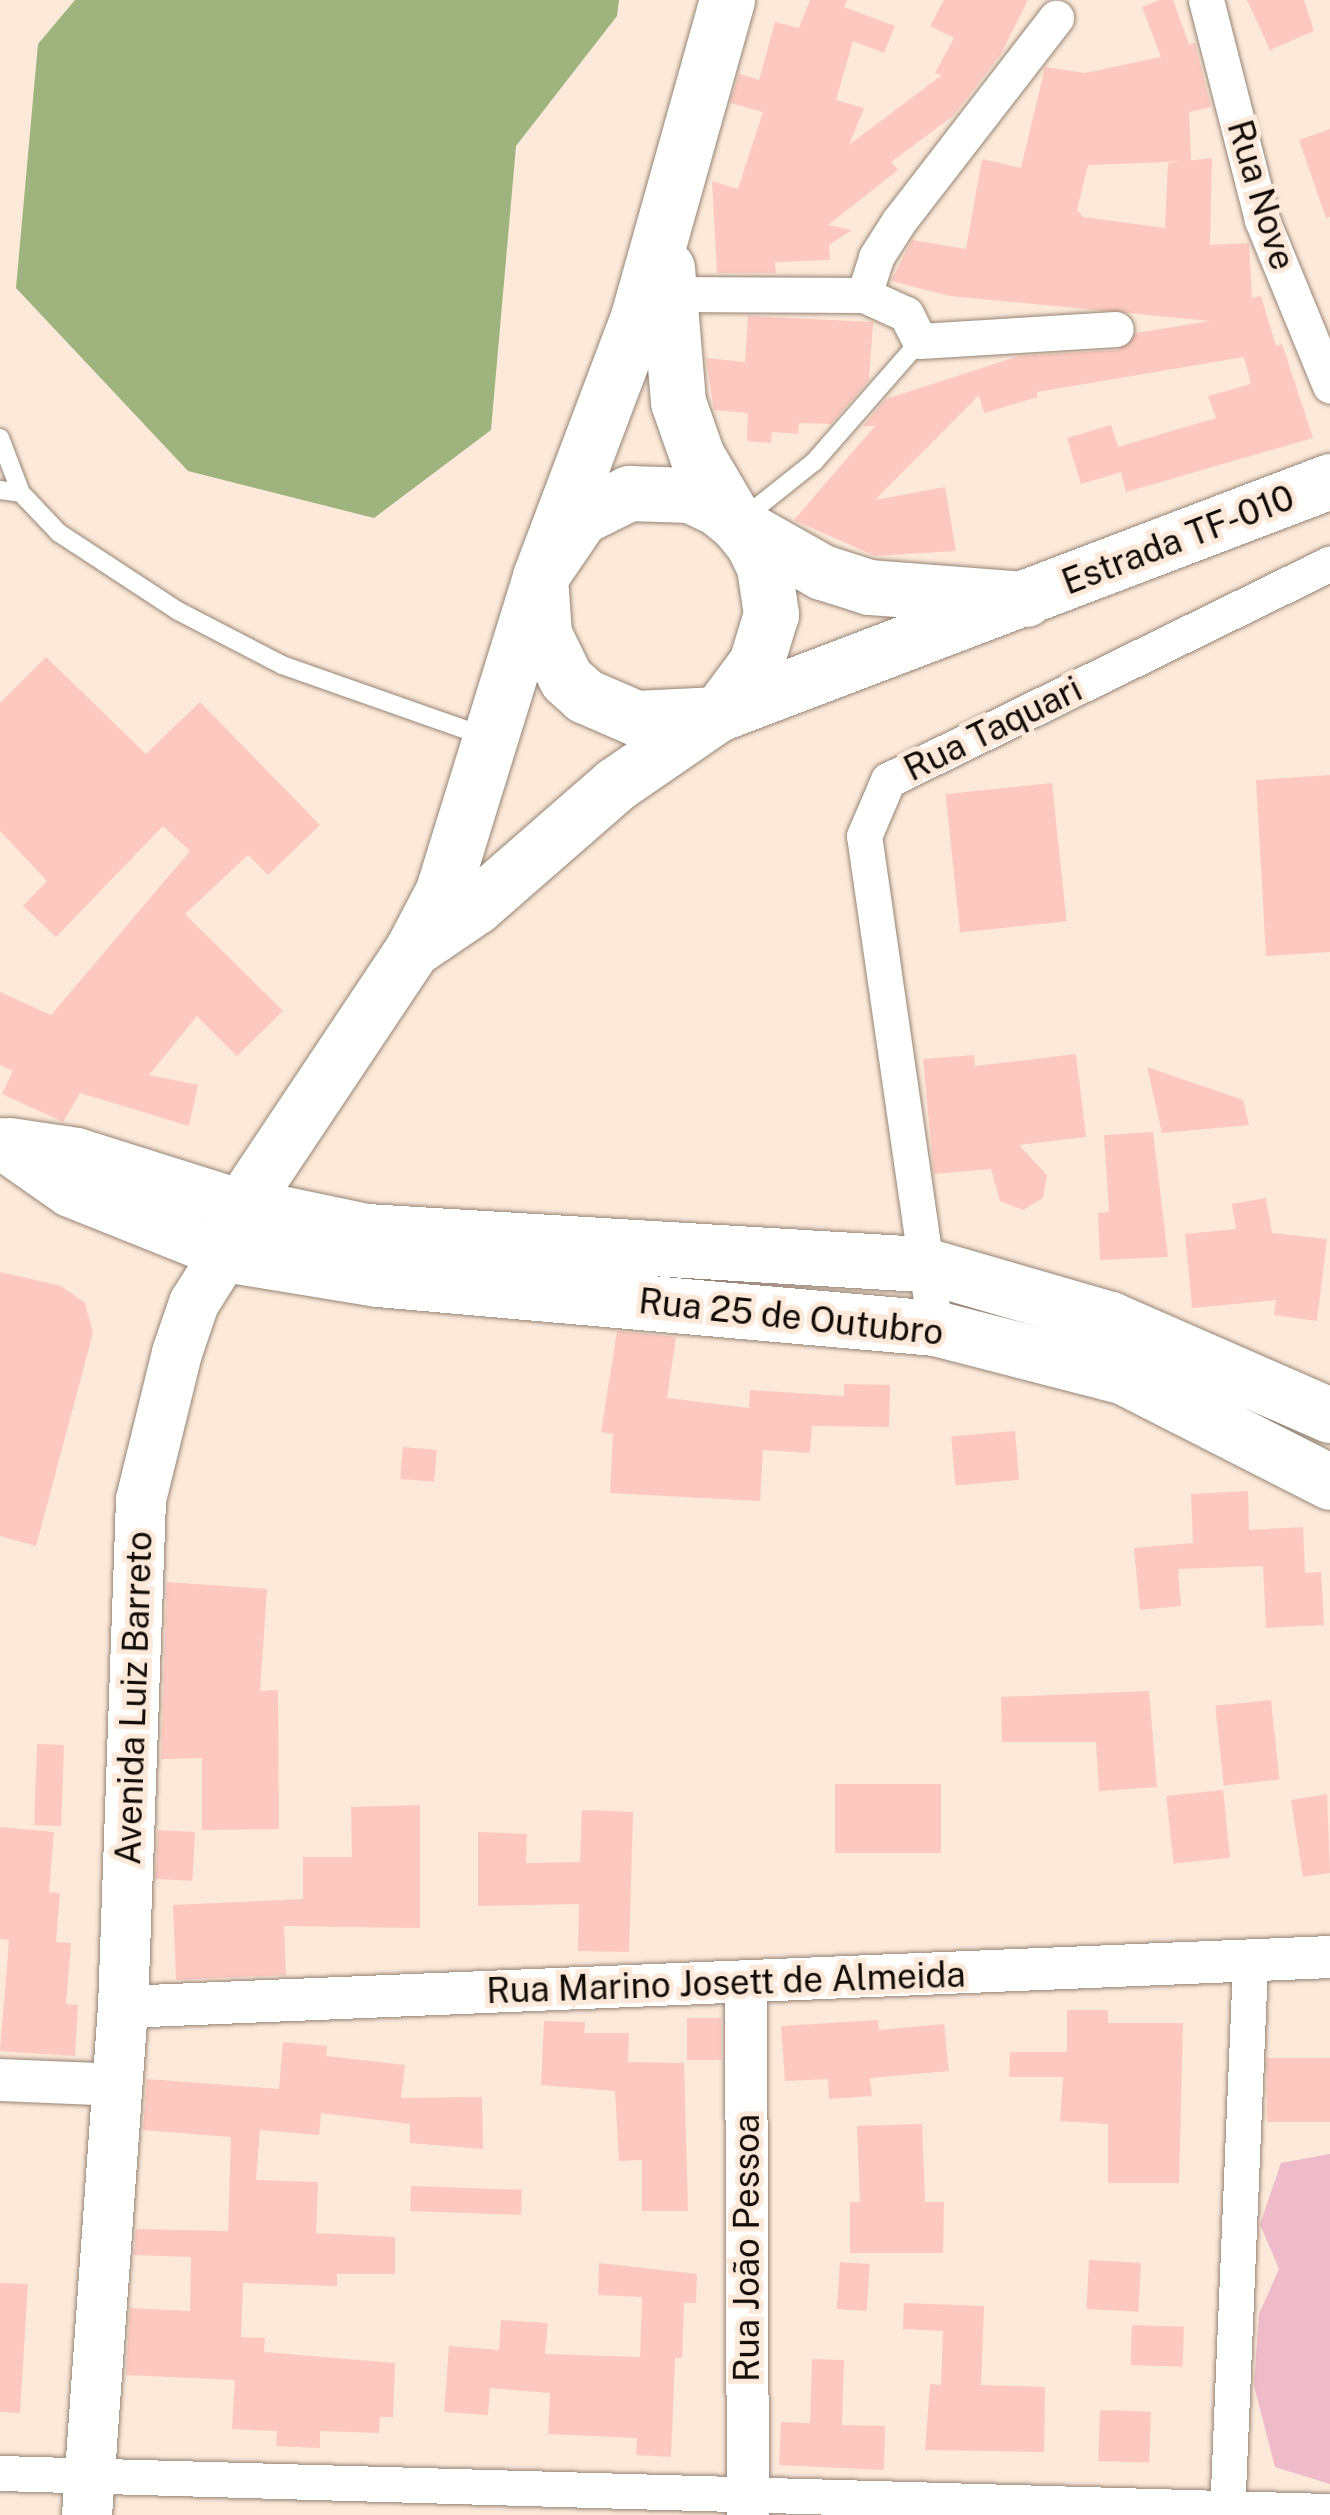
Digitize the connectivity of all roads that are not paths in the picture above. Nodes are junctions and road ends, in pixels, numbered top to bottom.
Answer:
1 (727, 0) edge
2 (1206, 0) edge
3 (1056, 18) dead end
4 (665, 230) junction
5 (668, 294) junction
6 (864, 296) junction
7 (1116, 329) dead end
8 (920, 341) junction
9 (1330, 386) edge
10 (0, 438) edge
11 (1330, 480) edge
12 (0, 490) edge
13 (21, 493) junction
14 (737, 524) junction
15 (1330, 563) edge
16 (540, 577) junction
17 (1026, 599) junction
18 (718, 714) junction
19 (492, 739) junction
20 (412, 950) junction
21 (0, 1142) edge
22 (233, 1230) junction
23 (921, 1264) junction
24 (935, 1328) junction
25 (1330, 1415) edge
26 (1325, 1468) edge
27 (1330, 1957) edge
28 (1250, 1963) junction
29 (746, 1981) junction
30 (123, 2008) junction
31 (0, 2080) edge
32 (118, 2084) junction
33 (0, 2473) edge
34 (89, 2493) edge
35 (748, 2505) edge
36 (1330, 2510) edge
37 (1227, 2511) edge

1 - 4 main road
2 - 9 street, Rua Nove
3 - 6 street
4 - 5 main road
4 - 16 main road
5 - 6 street
5 - 14 main road
6 - 8 street
7 - 8 street
8 - 14 lane
10 - 13 lane
11 - 17 main road, Estrada TF-010
12 - 13 lane
13 - 19 lane
14 - 16 main road
14 - 17 main road
14 - 18 main road
15 - 23 street, Rua Taquari
16 - 18 main road
16 - 19 main road
17 - 18 main road, Estrada TF-010
18 - 20 main road
19 - 20 main road
20 - 22 main road, Avenida Luiz Barreto
21 - 22 main road
22 - 23 main road, Rua 25 de Outubro
22 - 24 main road, Rua 25 de Outubro
22 - 30 main road, Avenida Luiz Barreto
23 - 24 street, Rua Taquari
23 - 25 main road, Rua 25 de Outubro
24 - 26 main road, Rua 25 de Outubro
27 - 28 street, Rua Marino Josett de Almeida
28 - 29 street, Rua Marino Josett de Almeida
28 - 37 street
29 - 30 street, Rua Marino Josett de Almeida
29 - 35 street, Rua João Pessoa
30 - 32 main road, Avenida Luiz Barreto
31 - 32 street
32 - 34 main road, Avenida Luiz Barreto
33 - 34 street
34 - 35 street
35 - 37 street
36 - 37 street

